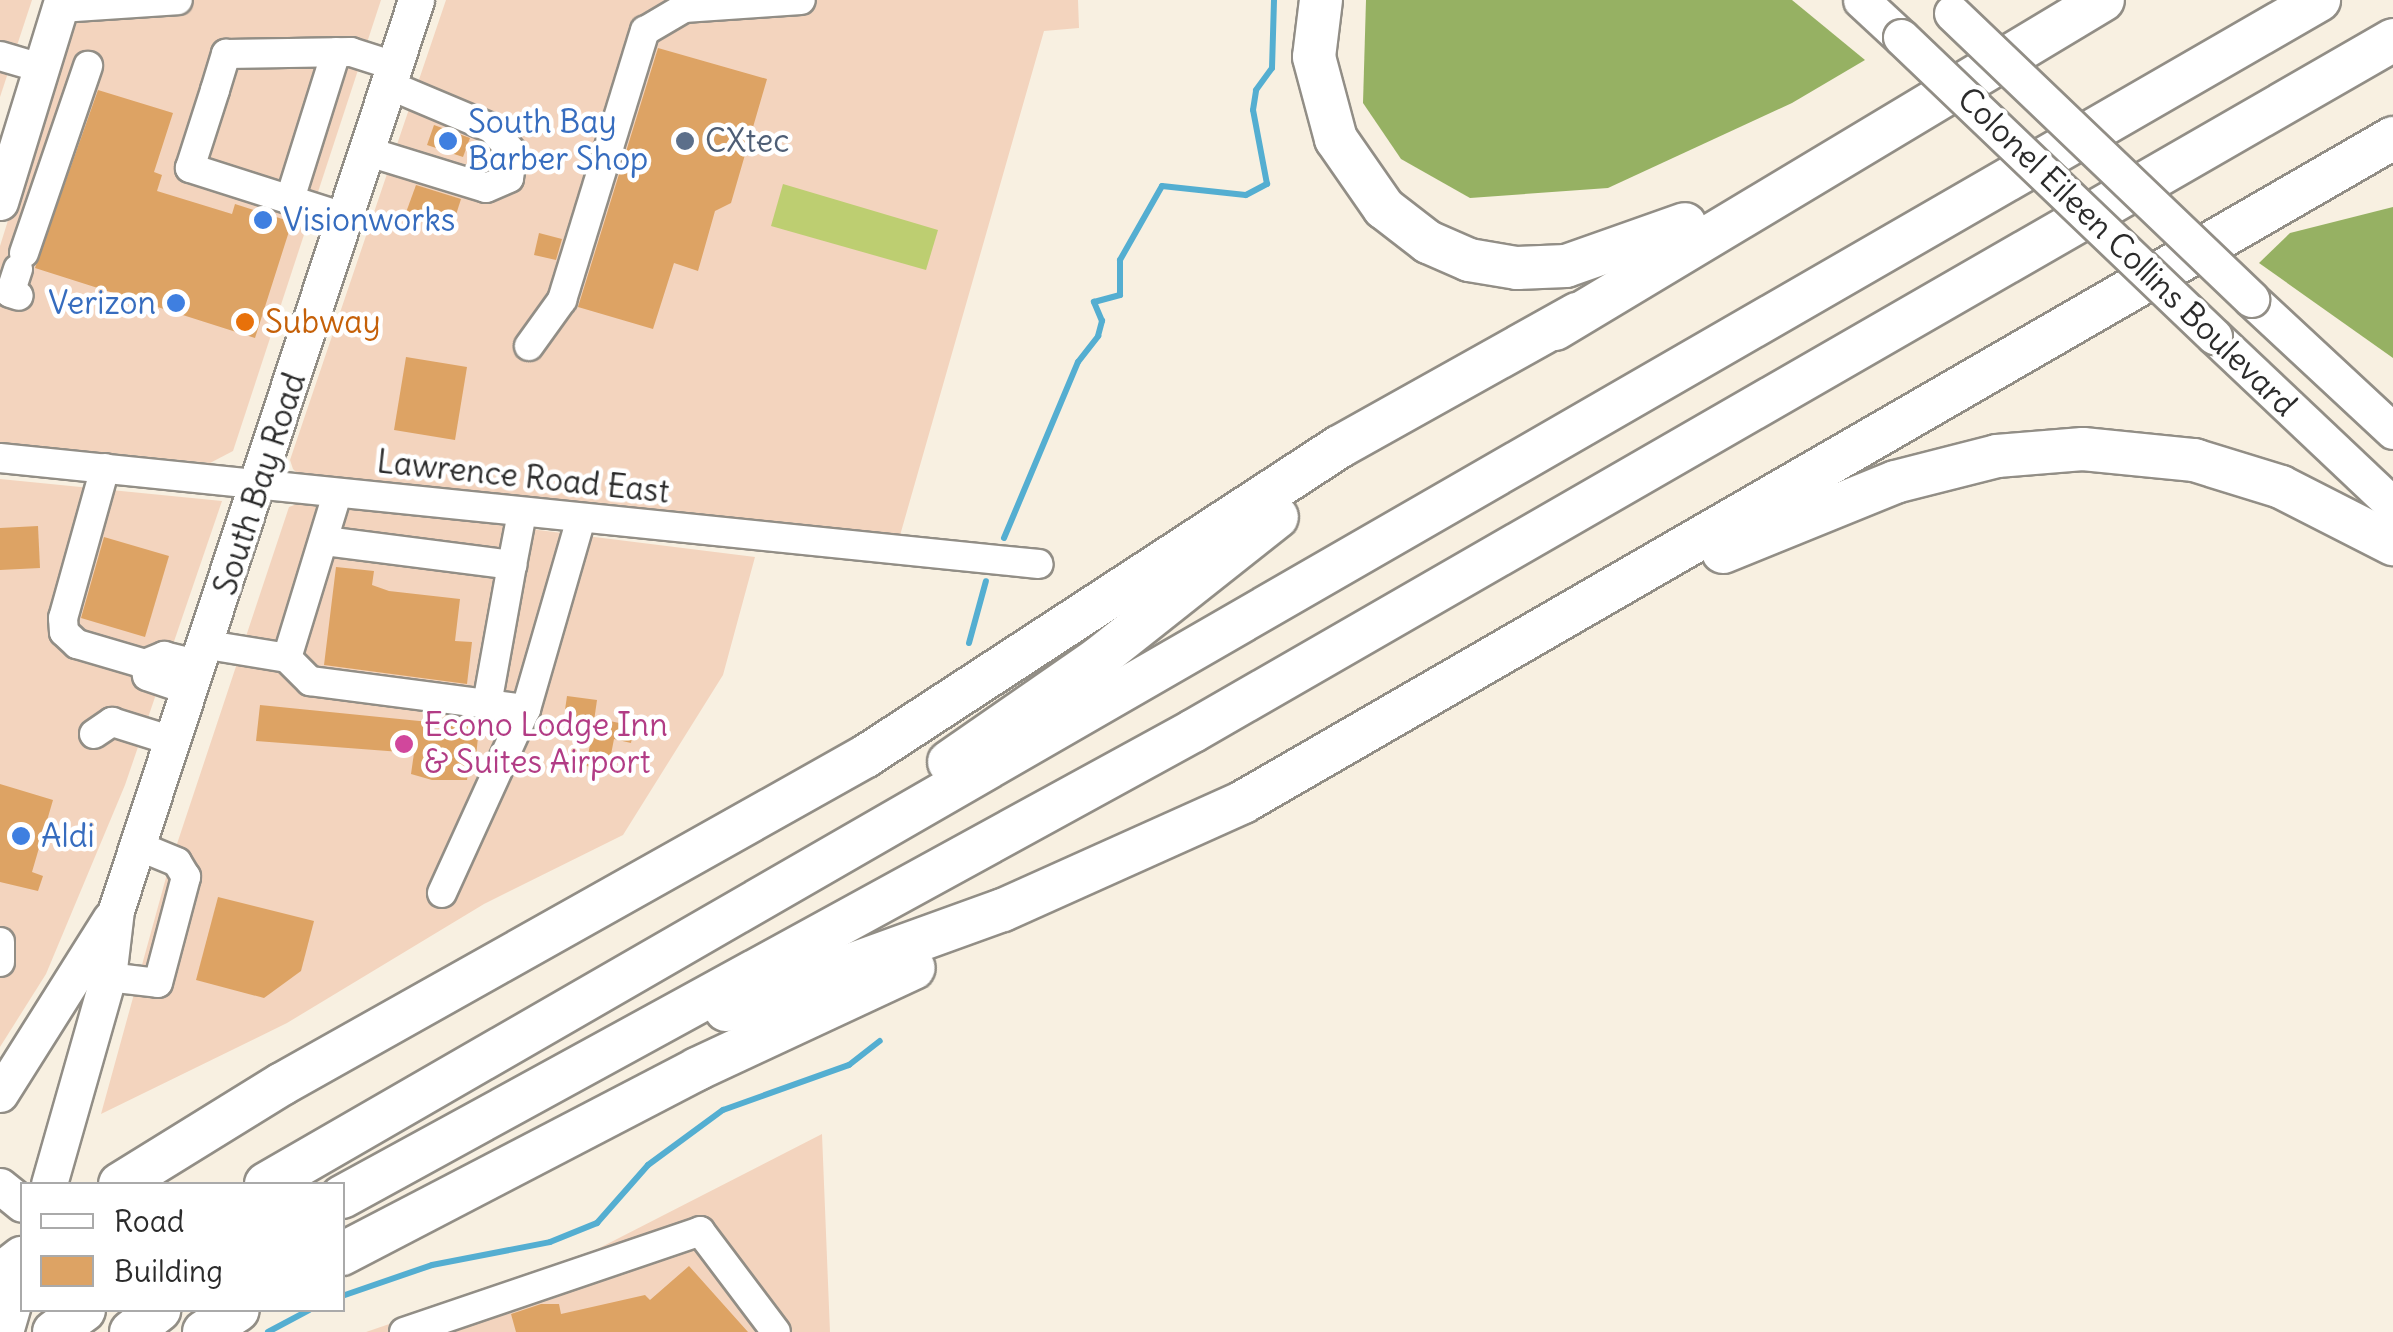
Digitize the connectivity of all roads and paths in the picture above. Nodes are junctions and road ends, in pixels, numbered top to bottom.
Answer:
1 (178, 0) edge
2 (416, 0) edge
3 (801, 0) edge
4 (1321, 0) edge
5 (1861, 0) edge
6 (2103, 0) edge
7 (2319, 0) edge
8 (101, 3) edge
9 (60, 4) edge
10 (1946, 6) edge
11 (2393, 40) edge
12 (336, 52) junction
13 (0, 56) edge
14 (88, 66) dead end
15 (41, 68) junction
16 (392, 75) junction
17 (1892, 122) junction
18 (2393, 138) edge
19 (368, 152) junction
20 (2, 192) edge
21 (290, 200) junction
22 (348, 218) junction
23 (20, 273) dead end
24 (1577, 314) junction
25 (529, 346) dead end
26 (2393, 430) edge
27 (0, 458) edge
28 (105, 468) junction
29 (260, 484) junction
30 (337, 494) junction
31 (2393, 505) edge
32 (522, 513) junction
33 (581, 518) junction
34 (325, 541) junction
35 (2393, 544) edge
36 (512, 564) junction
37 (1039, 564) dead end
38 (1531, 637) junction
39 (287, 658) junction
40 (200, 667) junction
41 (487, 704) junction
42 (526, 709) junction
43 (94, 734) dead end
44 (173, 741) junction
45 (138, 846) junction
46 (1090, 875) junction
47 (442, 893) dead end
48 (116, 910) junction
49 (727, 918) junction
50 (0, 942) edge
51 (0, 962) edge
52 (108, 977) junction
53 (594, 1058) junction
54 (0, 1094) edge
55 (49, 1182) edge
56 (123, 1182) edge
57 (269, 1182) edge
58 (0, 1186) edge
59 (345, 1194) edge
60 (20, 1202) edge
61 (345, 1252) edge
62 (20, 1260) edge
63 (0, 1275) edge
64 (20, 1281) edge
65 (81, 1312) edge
66 (235, 1312) edge
67 (441, 1325) edge
68 (5, 1332) edge
69 (54, 1332) edge
70 (204, 1332) edge
71 (404, 1332) edge
72 (776, 1332) edge

1 - 8 street
2 - 16 main road, South Bay Road
3 - 25 street
4 - 17 highway
5 - 31 main road, Colonel Eileen Collins Boulevard, bridge
6 - 17 highway
7 - 49 highway
8 - 9 street
9 - 15 main road
10 - 26 main road, Colonel Eileen Collins Boulevard, bridge
11 - 53 highway
12 - 16 street
12 - 21 street
12 - 21 street
13 - 15 street
14 - 23 street
15 - 20 main road
16 - 19 main road, South Bay Road
16 - 19 street
17 - 24 highway
18 - 38 highway
19 - 22 main road, South Bay Road
21 - 22 street
22 - 29 main road, South Bay Road
24 - 49 highway
24 - 56 highway
27 - 28 street, Lawrence Road East
28 - 29 street, Lawrence Road East
28 - 40 street
29 - 30 street, Lawrence Road East
29 - 40 main road, South Bay Road
30 - 32 street, Lawrence Road East
30 - 34 street
32 - 33 street, Lawrence Road East
32 - 36 street
33 - 37 street, Lawrence Road East
33 - 42 street
34 - 36 street
34 - 39 street
35 - 38 highway
36 - 41 street
38 - 46 highway
39 - 40 street
39 - 41 street
40 - 44 main road, South Bay Road
41 - 42 street
42 - 47 street
43 - 44 street
44 - 45 main road, South Bay Road
45 - 48 main road, South Bay Road
45 - 52 street
46 - 53 highway
46 - 61 highway
48 - 52 main road, South Bay Road
48 - 54 main road, South Bay Road
49 - 57 highway
50 - 51 street
52 - 55 main road, South Bay Road
53 - 59 highway
58 - 60 main road
62 - 63 highway
64 - 68 main road
65 - 69 highway
66 - 70 highway
67 - 71 street
67 - 72 street

